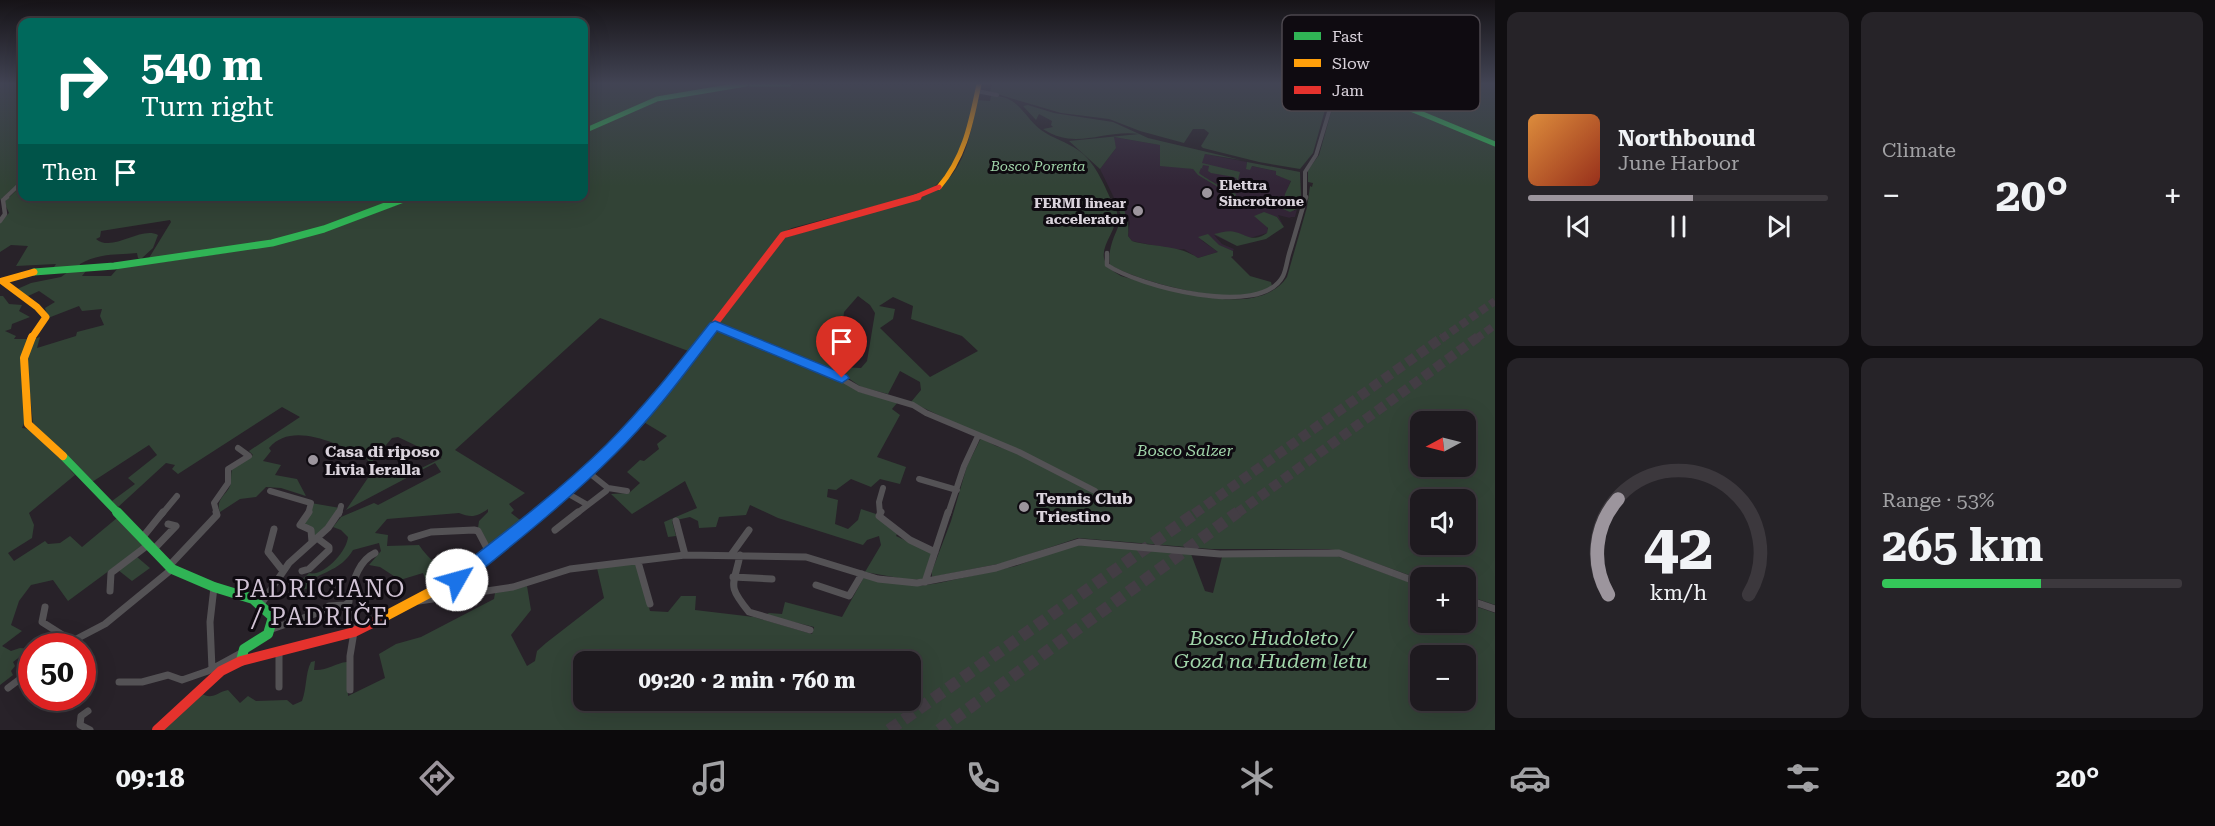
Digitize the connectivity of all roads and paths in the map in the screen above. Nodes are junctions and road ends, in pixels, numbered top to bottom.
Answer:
1 (612, 118) edge
2 (971, 118) edge
3 (1327, 118) edge
4 (1432, 118) edge
5 (588, 128) edge
6 (1495, 144) edge
7 (18, 186) edge
8 (398, 201) edge
9 (0, 221) edge
10 (1107, 253) dead end
11 (2, 279) edge
12 (715, 326) junction
13 (978, 436) junction
14 (238, 448) dead end
15 (588, 471) junction
16 (919, 479) dead end
17 (883, 488) dead end
18 (957, 490) junction
19 (270, 491) dead end
20 (606, 491) dead end
21 (627, 491) dead end
22 (1095, 491) dead end
23 (565, 492) junction
24 (177, 496) dead end
25 (586, 504) junction
26 (340, 506) dead end
27 (676, 521) dead end
28 (168, 524) dead end
29 (274, 529) dead end
30 (555, 530) dead end
31 (748, 530) dead end
32 (142, 538) junction
33 (411, 538) dead end
34 (314, 540) junction
35 (151, 548) junction
36 (935, 552) junction
37 (375, 553) dead end
38 (490, 554) junction
39 (685, 555) junction
40 (731, 555) junction
41 (740, 555) junction
42 (638, 562) junction
43 (171, 568) junction
44 (283, 571) junction
45 (302, 571) dead end
46 (862, 574) junction
47 (733, 577) junction
48 (772, 579) dead end
49 (1410, 579) edge
50 (925, 582) junction
51 (816, 585) dead end
52 (214, 587) junction
53 (110, 591) dead end
54 (417, 601) junction
55 (1476, 602) edge
56 (261, 604) junction
57 (650, 604) dead end
58 (345, 605) junction
59 (45, 607) dead end
60 (1495, 609) edge
61 (272, 629) junction
62 (810, 630) dead end
63 (354, 632) junction
64 (59, 633) edge
65 (88, 633) edge
66 (279, 652) junction
67 (241, 657) junction
68 (213, 672) junction
69 (18, 680) edge
70 (119, 682) dead end
71 (279, 687) dead end
72 (8, 688) dead end
73 (350, 690) dead end
74 (88, 711) dead end
75 (90, 730) edge
76 (157, 730) edge

1 - 5 main road
2 - 12 main road
3 - 10 street
4 - 6 main road
7 - 9 street
8 - 11 main road
11 - 32 main road
12 - 13 street
12 - 15 main road
13 - 18 street
13 - 22 street
14 - 43 street
15 - 21 street
15 - 23 main road
16 - 18 street
17 - 36 street
18 - 36 street
19 - 34 street
20 - 25 street
23 - 25 street
23 - 38 main road
24 - 32 street
25 - 30 street
26 - 34 street
27 - 39 street
28 - 35 street
29 - 44 street
31 - 40 street
32 - 35 main road
33 - 38 street
34 - 44 street
34 - 45 street
35 - 43 main road
35 - 53 street
36 - 50 street
37 - 58 street
38 - 54 main road
39 - 40 street
39 - 42 street
40 - 41 street
41 - 46 street
41 - 47 street
42 - 54 street
42 - 57 street
43 - 52 main road
43 - 65 street
44 - 56 street
46 - 50 street
46 - 51 street
47 - 48 street
47 - 62 street
49 - 50 street
52 - 56 main road
52 - 68 street
54 - 63 main road
55 - 60 street
56 - 61 main road
58 - 61 street
58 - 63 street
59 - 64 street
61 - 67 main road
63 - 66 main road
63 - 73 street
66 - 67 main road
66 - 71 street
67 - 68 main road
68 - 70 street
68 - 76 main road
69 - 72 street
74 - 75 street

